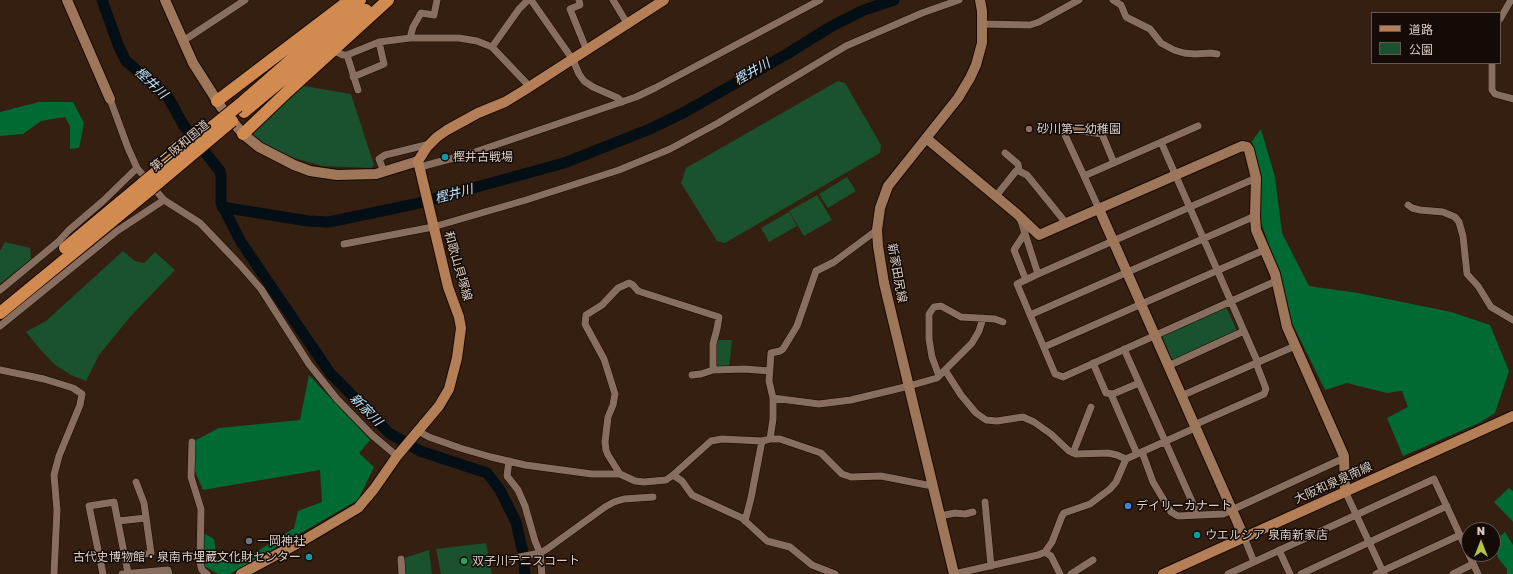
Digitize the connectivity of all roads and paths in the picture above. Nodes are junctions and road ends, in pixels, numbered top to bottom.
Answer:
1 (67, 0) edge
2 (165, 0) edge
3 (245, 0) edge
4 (350, 0) edge
5 (360, 0) edge
6 (378, 0) edge
7 (388, 0) edge
8 (437, 0) edge
9 (527, 0) edge
10 (613, 0) edge
11 (664, 0) edge
12 (820, 0) edge
13 (959, 0) edge
14 (980, 0) edge
15 (1079, 0) edge
16 (1113, 0) edge
17 (1511, 0) edge
18 (580, 1) edge
19 (654, 3) edge
20 (1501, 17) edge
21 (627, 23) junction
22 (982, 24) junction
23 (410, 38) junction
24 (183, 41) junction
25 (379, 42) junction
26 (492, 47) junction
27 (333, 50) junction
28 (587, 51) junction
29 (1217, 54) dead end
30 (347, 55) junction
31 (573, 60) junction
32 (1492, 64) edge
33 (353, 77) junction
34 (530, 86) junction
35 (358, 90) dead end
36 (1513, 98) edge
37 (110, 99) joint
38 (218, 101) junction
39 (622, 102) junction
40 (241, 109) junction
41 (1198, 126) dead end
42 (243, 134) junction
43 (926, 138) junction
44 (1161, 142) junction
45 (430, 144) junction
46 (1006, 153) dead end
47 (1114, 163) junction
48 (419, 164) junction
49 (137, 168) junction
50 (1019, 171) junction
51 (384, 172) junction
52 (1084, 176) junction
53 (1175, 176) junction
54 (1256, 178) junction
55 (147, 186) junction
56 (996, 196) junction
57 (164, 200) junction
58 (1408, 205) dead end
59 (1190, 207) junction
60 (1098, 209) junction
61 (1019, 216) junction
62 (1255, 216) junction
63 (1066, 223) junction
64 (433, 225) junction
65 (877, 230) junction
66 (1025, 233) junction
67 (82, 234) junction
68 (1039, 235) junction
69 (1204, 239) junction
70 (1027, 241) junction
71 (1113, 242) junction
72 (344, 244) dead end
73 (77, 249) junction
74 (1264, 250) junction
75 (27, 267) junction
76 (1217, 270) junction
77 (1127, 272) junction
78 (1038, 274) junction
79 (1026, 280) junction
80 (1276, 281) junction
81 (0, 290) edge
82 (1231, 301) junction
83 (0, 303) edge
84 (1141, 304) junction
85 (20, 309) junction
86 (0, 313) edge
87 (1030, 315) junction
88 (983, 318) junction
89 (1513, 320) edge
90 (1003, 322) dead end
91 (0, 326) edge
92 (1244, 331) junction
93 (1154, 335) junction
94 (1296, 346) junction
95 (1044, 347) junction
96 (1124, 349) junction
97 (1093, 363) junction
98 (1257, 363) junction
99 (1168, 366) junction
100 (0, 370) edge
101 (713, 370) junction
102 (945, 370) junction
103 (769, 371) junction
104 (692, 375) dead end
105 (939, 376) junction
106 (1139, 383) junction
107 (909, 386) junction
108 (1111, 394) junction
109 (1181, 396) junction
110 (773, 398) junction
111 (1091, 407) dead end
112 (1513, 416) edge
113 (1195, 427) junction
114 (417, 432) junction
115 (770, 439) junction
116 (762, 441) junction
117 (1165, 441) junction
118 (192, 442) dead end
119 (1073, 453) junction
120 (1139, 453) junction
121 (398, 454) junction
122 (1344, 458) junction
123 (1126, 459) junction
124 (509, 461) junction
125 (620, 474) junction
126 (673, 475) junction
127 (136, 482) dead end
128 (932, 486) junction
129 (1345, 491) junction
130 (653, 498) dead end
131 (985, 502) dead end
132 (1447, 506) junction
133 (1232, 510) junction
134 (973, 512) dead end
135 (1356, 515) junction
136 (940, 516) junction
137 (1198, 516) junction
138 (146, 518) junction
139 (118, 521) junction
140 (745, 521) junction
141 (1460, 535) junction
142 (1244, 537) junction
143 (1370, 542) junction
144 (1279, 550) junction
145 (1046, 552) junction
146 (540, 553) junction
147 (125, 557) junction
148 (401, 558) dead end
149 (510, 559) dead end
150 (1093, 560) dead end
151 (1254, 562) junction
152 (1473, 564) junction
153 (991, 566) junction
154 (1381, 573) edge
155 (54, 574) edge
156 (102, 574) edge
157 (124, 574) edge
158 (169, 574) edge
159 (207, 574) edge
160 (241, 574) edge
161 (402, 574) edge
162 (542, 574) edge
163 (835, 574) edge
164 (954, 574) edge
165 (1060, 574) edge
166 (1071, 574) edge
167 (1163, 574) edge
168 (1228, 574) edge
169 (1290, 574) edge
170 (1301, 574) edge
171 (1453, 574) edge
172 (1478, 574) edge

1 - 37 street
2 - 24 street
3 - 24 street
4 - 38 highway
5 - 40 highway, 第二阪和国道
6 - 40 highway, 第二阪和国道
7 - 27 highway
8 - 23 street
9 - 26 street
9 - 31 street
10 - 21 street
11 - 19 main road
12 - 39 street
13 - 64 street
14 - 22 street, 新家田尻線
15 - 22 street
16 - 29 street
17 - 20 street
18 - 28 street
19 - 21 main road
21 - 28 main road
22 - 43 street, 新家田尻線
23 - 25 street
23 - 26 street
24 - 38 street
25 - 30 street
25 - 33 street
26 - 34 street
27 - 30 street
27 - 42 highway
28 - 31 main road
30 - 33 street
31 - 34 main road
31 - 39 street
32 - 36 street
33 - 35 street
34 - 45 main road
37 - 49 street
38 - 42 street
39 - 48 street
40 - 55 highway, 第二阪和国道, bridge
41 - 44 street
42 - 51 street
43 - 56 street
43 - 65 street, 新家田尻線
44 - 47 street
44 - 53 street
45 - 48 main road
45 - 51 street
46 - 50 street
47 - 52 street
47 - 52 street
48 - 51 street
48 - 64 main road, 和歌山貝塚線
49 - 57 street
49 - 75 street
50 - 56 street
50 - 63 street
52 - 60 street
53 - 54 street
53 - 59 street
53 - 60 street
54 - 59 street
54 - 62 street
55 - 67 highway, 第二阪和国道
55 - 73 highway, 第二阪和国道
56 - 61 street
57 - 85 street
57 - 121 street
58 - 89 street
59 - 69 street
59 - 71 street
60 - 63 street
60 - 71 street
61 - 66 street
61 - 68 street
62 - 69 street
62 - 74 street
63 - 68 street
64 - 72 street
64 - 114 main road, 和歌山貝塚線
65 - 103 street
65 - 107 street, 新家田尻線
66 - 70 street
66 - 79 street
67 - 75 street
67 - 83 highway, 第二阪和国道
68 - 70 street
69 - 76 street
69 - 77 street
70 - 78 street
71 - 77 street
71 - 78 street
73 - 85 street
73 - 86 highway, 第二阪和国道
74 - 76 street
74 - 80 street
75 - 81 street
76 - 82 street
76 - 84 street
77 - 84 street
77 - 87 street
78 - 79 street
79 - 87 street
80 - 82 street
80 - 94 street
82 - 92 street
82 - 93 street
84 - 93 street
84 - 95 street
85 - 91 street
87 - 95 street
88 - 90 street
88 - 102 street
88 - 105 street
92 - 98 street
92 - 99 street
93 - 96 street
93 - 99 street
94 - 98 street
94 - 122 street
95 - 97 street
96 - 97 street
96 - 106 street
97 - 108 street
98 - 109 street
98 - 113 street
99 - 109 street
100 - 155 street
101 - 103 street
101 - 104 street
101 - 125 street
102 - 105 street
102 - 119 street
103 - 110 street
105 - 107 street
106 - 108 street
106 - 117 street
107 - 110 street
107 - 128 street, 新家田尻線
108 - 120 street
109 - 113 street
110 - 115 street
111 - 119 street
112 - 129 main road, 大阪和泉泉南線
113 - 117 street
113 - 133 street
114 - 121 main road, 和歌山貝塚線
114 - 124 street
115 - 116 street
115 - 128 street
116 - 126 street
116 - 140 street
117 - 120 street
117 - 137 street
118 - 159 street
119 - 123 street
120 - 123 street
120 - 137 street
121 - 160 main road, 和歌山貝塚線
122 - 129 street
122 - 133 street
123 - 145 street
124 - 125 street
124 - 146 street
125 - 126 street
126 - 140 street
127 - 138 street
128 - 136 street, 新家田尻線
129 - 135 street
129 - 142 main road, 大阪和泉泉南線
130 - 146 street
131 - 153 street
132 - 135 street
132 - 141 street
132 - 143 street
133 - 137 street
133 - 142 street
134 - 136 street
135 - 143 street
135 - 144 street
136 - 164 street, 新家田尻線
138 - 139 street
138 - 147 street
139 - 147 street
139 - 156 street
140 - 163 street
141 - 152 street
141 - 154 street
142 - 151 street
142 - 167 main road, 大阪和泉泉南線
143 - 154 street
143 - 170 street
144 - 151 street
144 - 169 street
145 - 153 street
145 - 165 street
146 - 149 street
146 - 162 street
147 - 157 street
148 - 161 street
150 - 166 street
151 - 168 street
152 - 171 street
152 - 172 street
153 - 164 street
157 - 158 street

